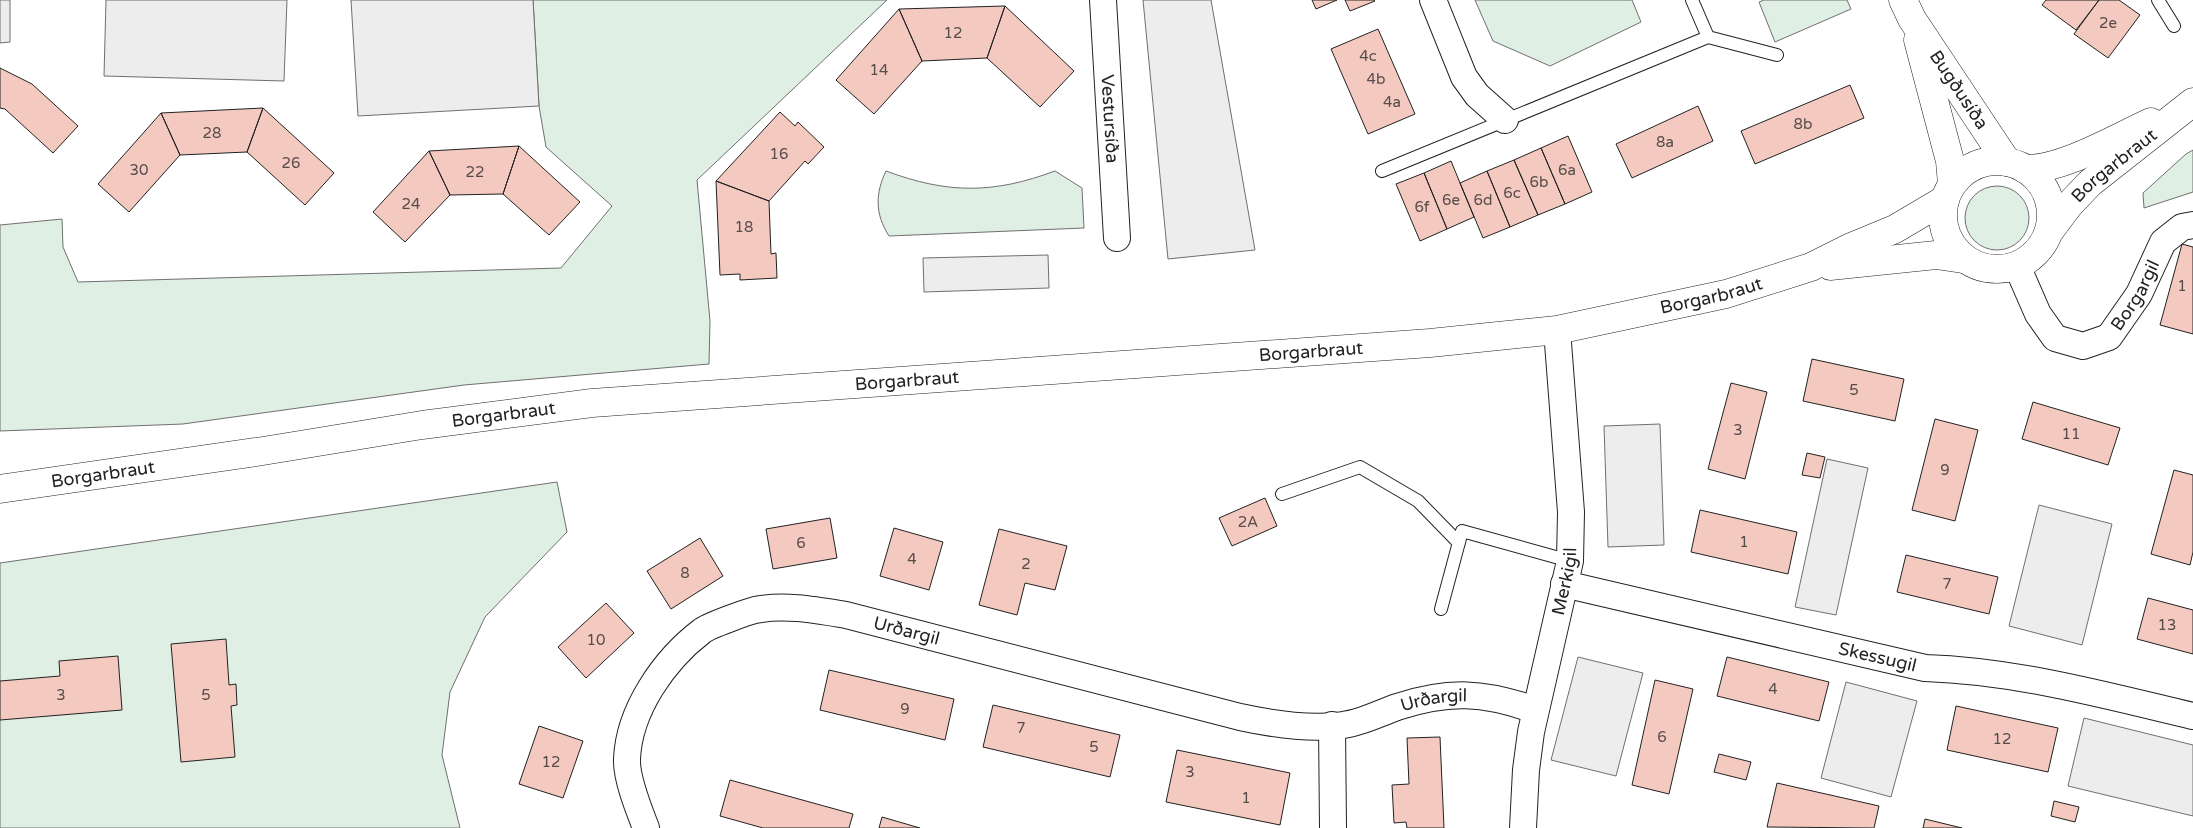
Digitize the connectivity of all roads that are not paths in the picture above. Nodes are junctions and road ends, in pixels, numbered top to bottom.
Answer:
1 (1103, 0) edge
2 (1433, 0) edge
3 (1692, 0) edge
4 (2158, 0) edge
5 (1908, 9) edge
6 (2174, 26) dead end
7 (1708, 37) junction
8 (1777, 55) dead end
9 (2191, 104) edge
10 (1505, 120) junction
11 (2016, 165) junction
12 (1382, 171) dead end
13 (1948, 192) junction
14 (2193, 225) edge
15 (2048, 233) junction
16 (1117, 238) dead end
17 (1963, 259) junction
18 (2017, 266) junction
19 (1811, 267) junction
20 (1557, 330) junction
21 (0, 489) edge
22 (1282, 494) dead end
23 (1460, 543) junction
24 (1567, 572) junction
25 (1441, 609) dead end
26 (1535, 710) junction
27 (2193, 716) edge
28 (1332, 725) junction
29 (646, 828) edge
30 (1332, 828) edge
31 (1523, 828) edge

1 - 16 street, Vestursíða
2 - 10 street
3 - 7 lane
4 - 6 lane
5 - 11 street, Bugðusíða
5 - 13 street, Bugðusíða
7 - 8 lane
7 - 10 lane
9 - 11 street, Borgarbraut
9 - 15 street, Borgarbraut
10 - 12 lane
11 - 13 street
11 - 15 street
13 - 17 street
13 - 19 street, Borgarbraut
14 - 18 street, Borgargil
15 - 18 street
17 - 18 street
17 - 19 street, Borgarbraut
19 - 20 street, Borgarbraut
20 - 21 street, Borgarbraut
20 - 24 street, Merkigil
22 - 23 lane
23 - 24 lane
23 - 25 lane
24 - 26 street, Merkigil
24 - 27 street, Skessugil
26 - 28 street, Urðargil
26 - 31 street, Merkigil
28 - 29 street, Urðargil
28 - 30 street

